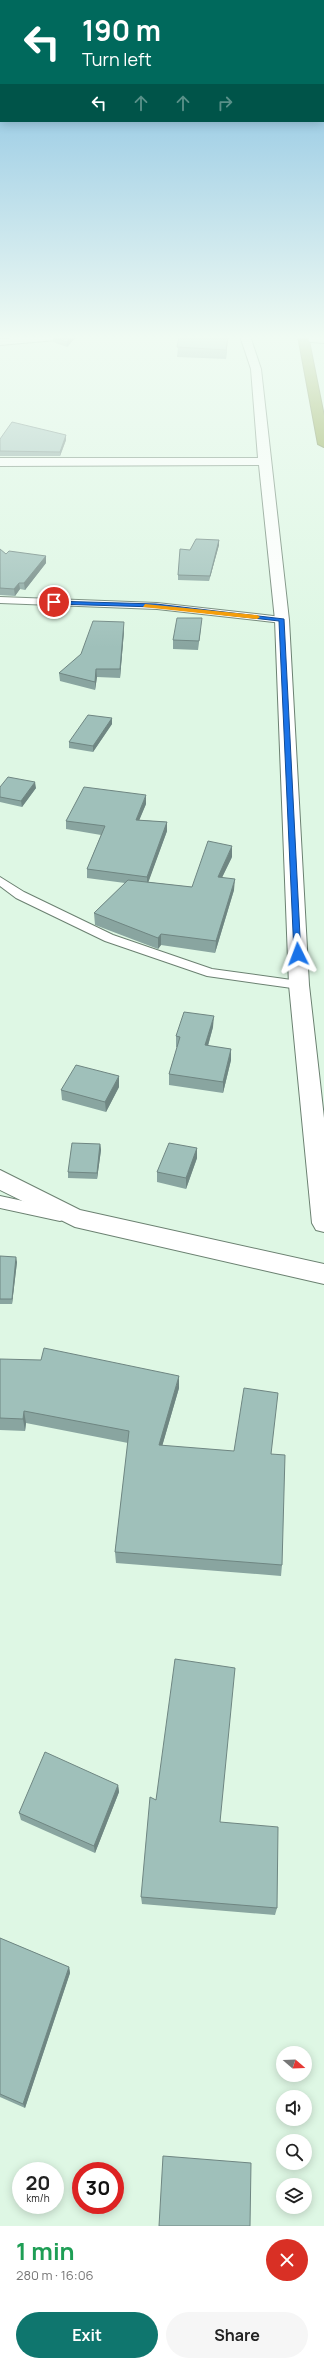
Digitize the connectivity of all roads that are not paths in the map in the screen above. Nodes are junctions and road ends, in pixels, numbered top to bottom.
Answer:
1 (262, 440) edge
2 (0, 461) edge
3 (264, 461) junction
4 (0, 600) edge
5 (282, 620) junction
6 (0, 881) edge
7 (300, 985) junction
8 (0, 1179) edge
9 (0, 1202) edge
10 (75, 1218) junction
11 (324, 1223) edge
12 (324, 1274) edge

1 - 3 street
2 - 3 street
3 - 5 street
4 - 5 lane
5 - 7 street
6 - 7 lane
7 - 11 street
8 - 10 street
9 - 10 lane
10 - 12 street

